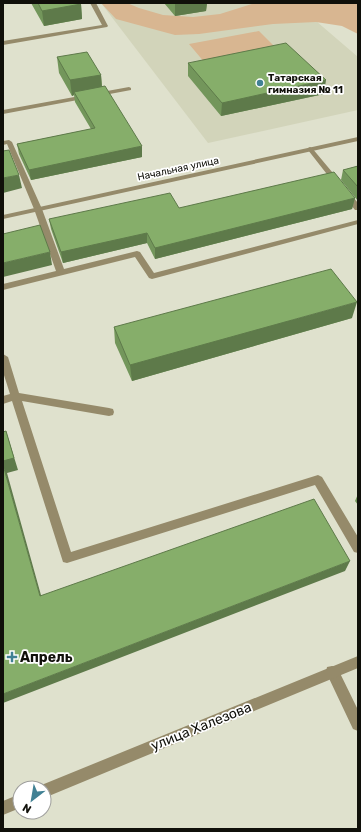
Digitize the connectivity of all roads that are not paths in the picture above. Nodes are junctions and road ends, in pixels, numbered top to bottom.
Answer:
1 (93, 3) edge
2 (3, 43) edge
3 (129, 89) dead end
4 (3, 112) edge
5 (358, 139) edge
6 (3, 143) edge
7 (310, 150) junction
8 (358, 208) edge
9 (38, 209) junction
10 (3, 217) edge
11 (358, 222) edge
12 (61, 273) junction
13 (3, 287) edge
14 (3, 357) edge
15 (15, 396) junction
16 (3, 400) edge
17 (109, 412) dead end
18 (358, 548) edge
19 (358, 662) edge
20 (332, 672) junction
21 (358, 724) edge
22 (52, 788) edge

1 - 2 street
3 - 4 street
5 - 7 street, Начальная улица
6 - 9 street
7 - 8 street
7 - 9 street, Начальная улица
9 - 10 street, Начальная улица
9 - 12 street
11 - 12 street
12 - 13 street
14 - 15 street
15 - 16 street
15 - 17 street
15 - 18 street
19 - 20 street, улица Халезова
20 - 21 street
20 - 22 street, улица Халезова

